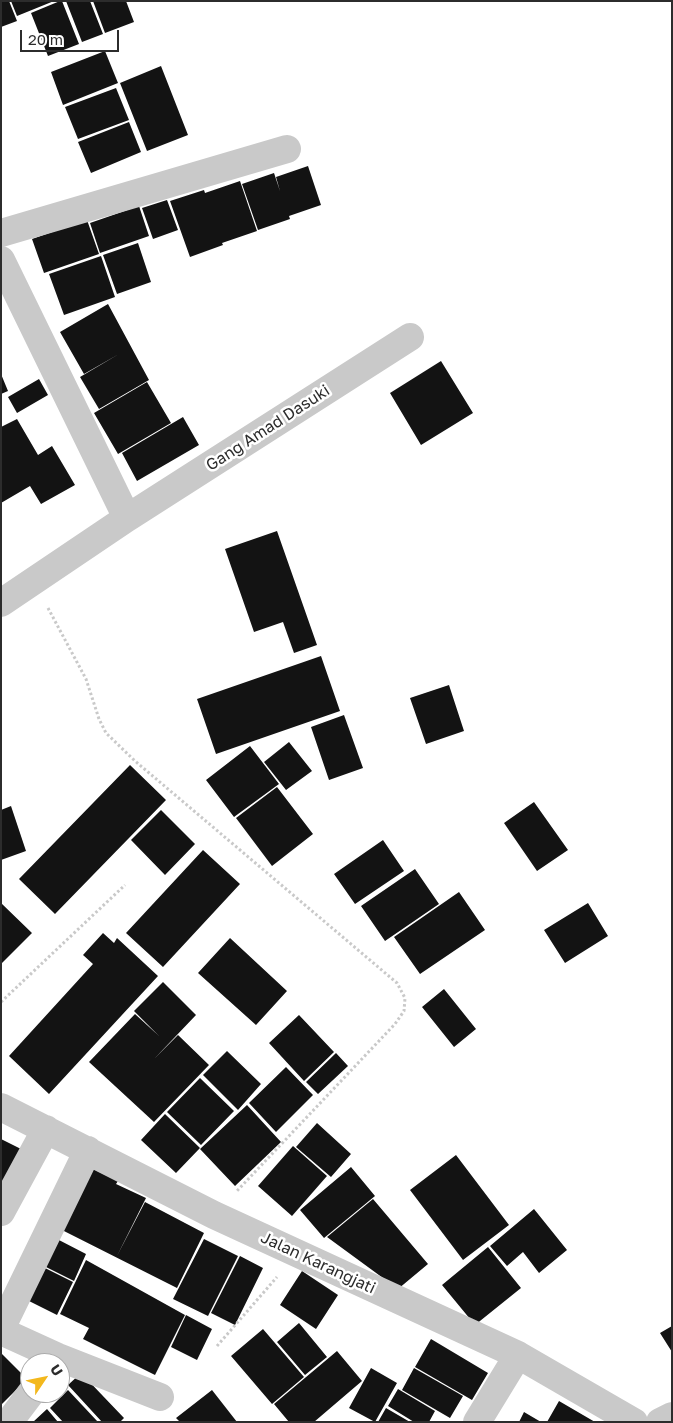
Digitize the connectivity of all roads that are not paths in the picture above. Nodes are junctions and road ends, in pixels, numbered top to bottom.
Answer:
1 (287, 149) dead end
2 (1, 233) edge
3 (1, 260) edge
4 (410, 337) dead end
5 (127, 518) junction
6 (1, 603) edge
7 (1, 1107) edge
8 (46, 1129) junction
9 (88, 1150) junction
10 (1, 1212) edge
11 (1, 1330) edge
12 (42, 1353) edge
13 (518, 1355) junction
14 (70, 1365) edge
15 (160, 1397) dead end
16 (24, 1403) edge
17 (672, 1416) edge
18 (10, 1422) edge
19 (477, 1422) edge
20 (634, 1422) edge
21 (660, 1422) edge

1 - 2 street
3 - 5 street
4 - 5 street, Gang Amad Dasuki
5 - 6 street, Gang Amad Dasuki
7 - 8 street, Jalan Karangjati
8 - 9 street, Jalan Karangjati
8 - 10 street
9 - 11 street
9 - 13 street, Jalan Karangjati
11 - 12 street
13 - 19 street
13 - 20 street, Jalan Karangjati
14 - 15 street
16 - 18 street
17 - 21 street

